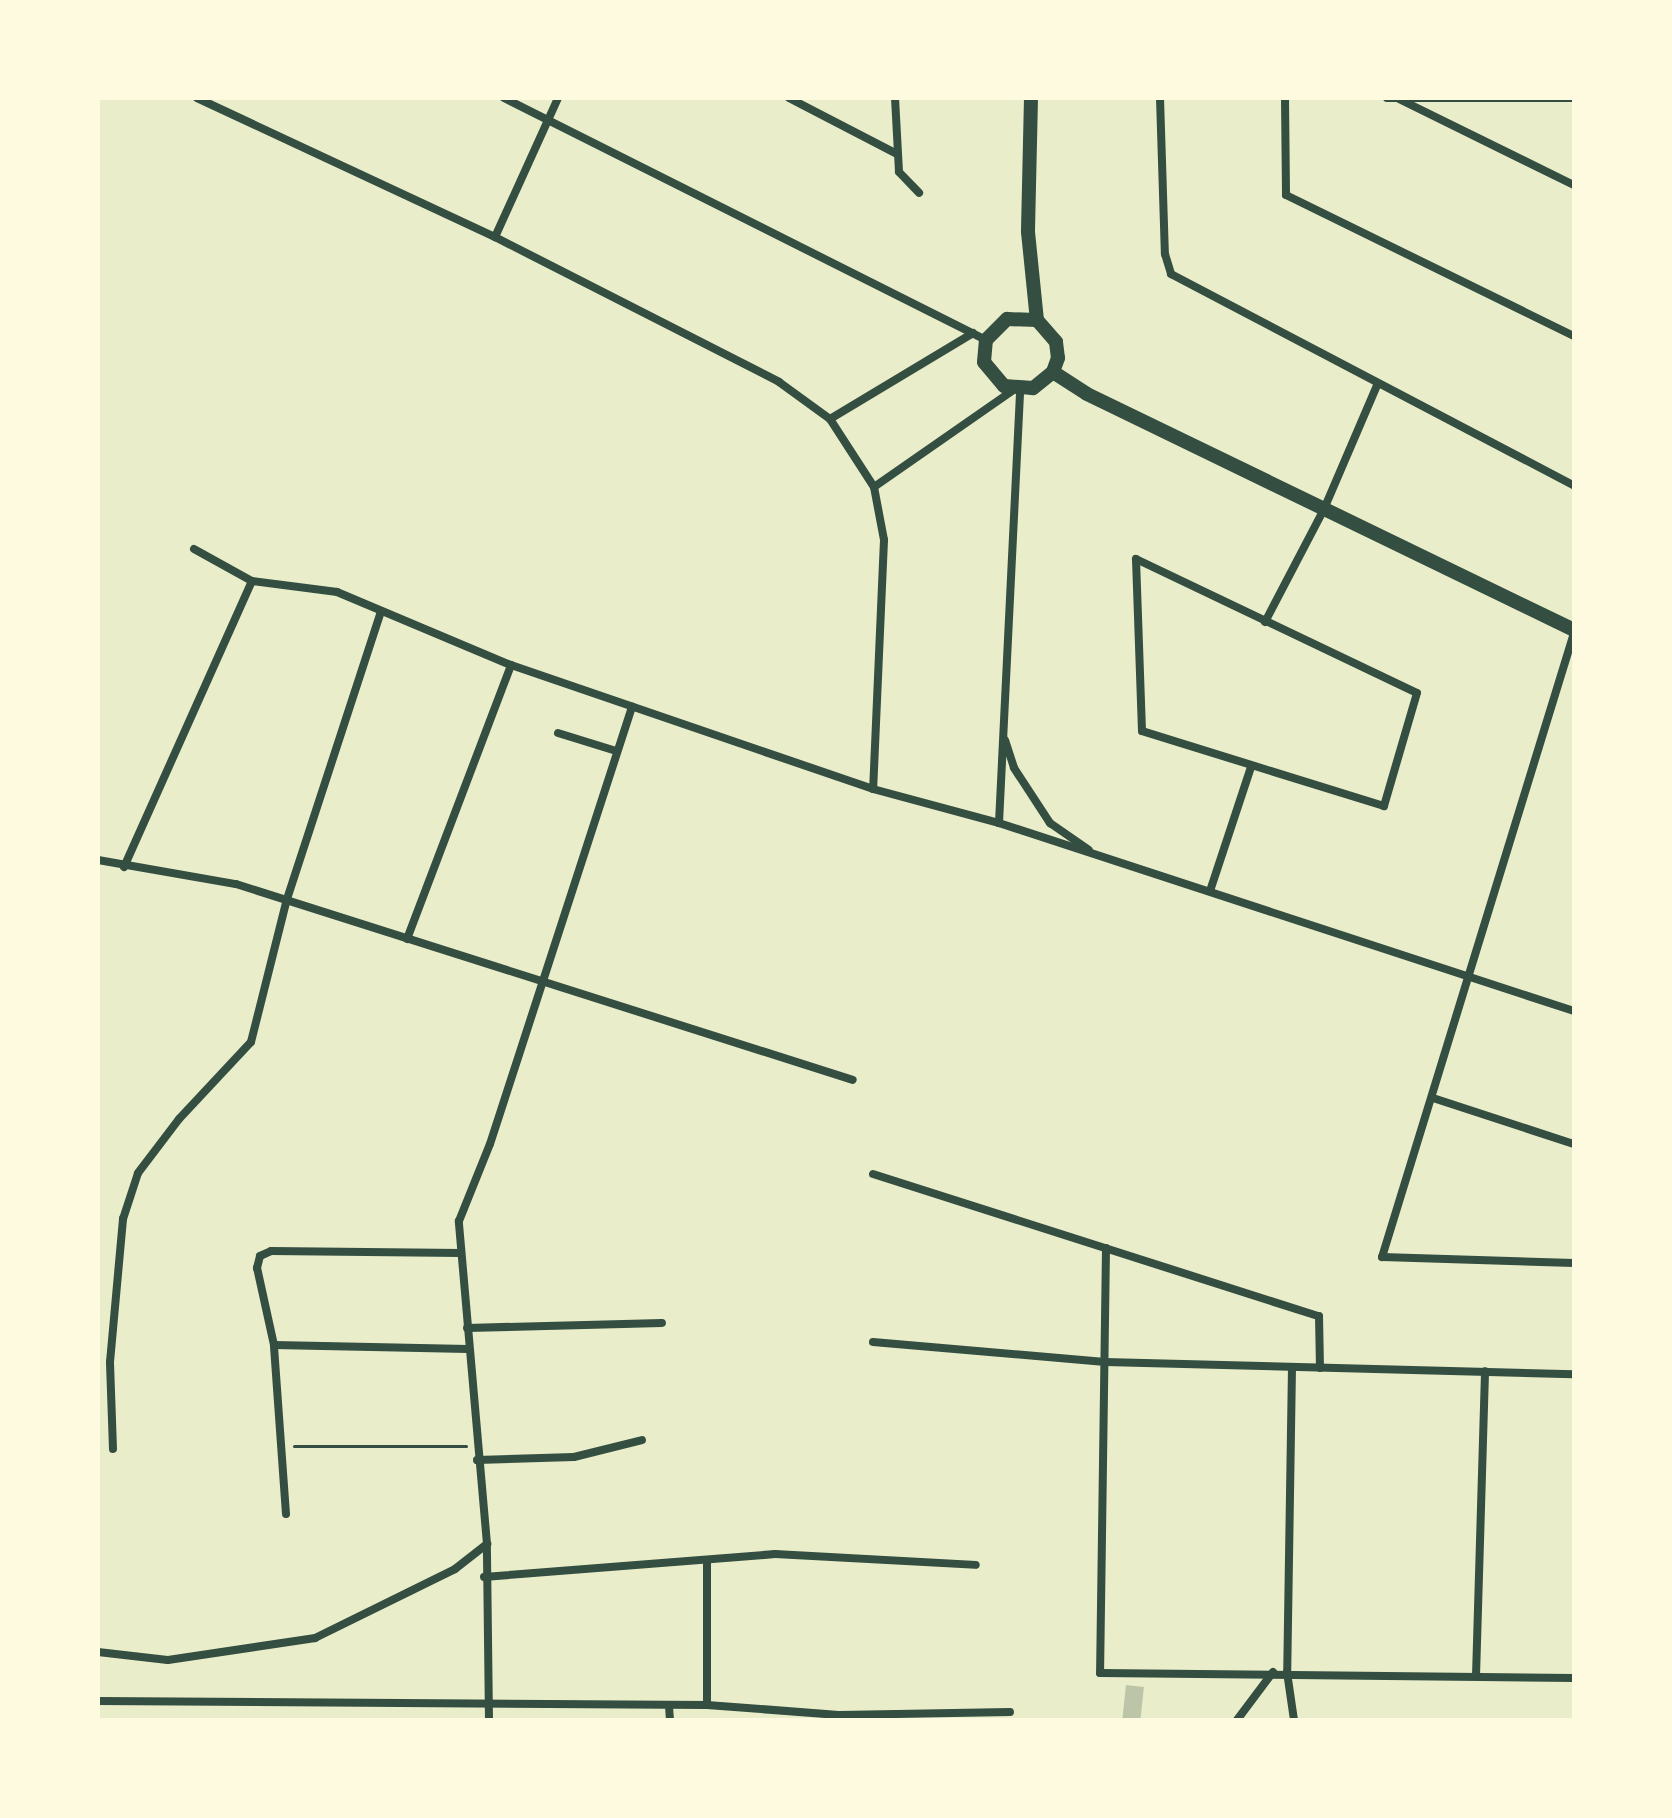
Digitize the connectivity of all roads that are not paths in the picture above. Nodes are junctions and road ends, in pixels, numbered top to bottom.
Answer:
1 (197, 98) edge
2 (504, 98) edge
3 (558, 98) edge
4 (789, 98) edge
5 (895, 98) edge
6 (1031, 98) edge
7 (1160, 98) edge
8 (1285, 98) edge
9 (1387, 98) edge
10 (1397, 98) edge
11 (1574, 98) edge
12 (548, 120) junction
13 (897, 154) junction
14 (1574, 185) edge
15 (919, 193) dead end
16 (495, 237) junction
17 (1037, 320) junction
18 (1574, 336) edge
19 (979, 337) junction
20 (1053, 372) junction
21 (1378, 383) junction
22 (1017, 390) junction
23 (830, 419) junction
24 (1574, 486) edge
25 (874, 487) junction
26 (1324, 509) junction
27 (194, 549) dead end
28 (252, 581) junction
29 (381, 611) junction
30 (1265, 622) junction
31 (1574, 632) edge
32 (511, 665) junction
33 (632, 706) junction
34 (558, 733) dead end
35 (1003, 734) junction
36 (616, 751) junction
37 (1251, 767) junction
38 (873, 789) junction
39 (999, 823) junction
40 (1097, 855) junction
41 (98, 860) edge
42 (124, 867) junction
43 (1210, 891) junction
44 (287, 899) junction
45 (407, 939) junction
46 (1466, 974) junction
47 (541, 982) junction
48 (1574, 1011) edge
49 (853, 1080) dead end
50 (1433, 1098) junction
51 (1574, 1144) edge
52 (873, 1174) dead end
53 (1106, 1248) junction
54 (461, 1253) junction
55 (1574, 1263) edge
56 (662, 1323) dead end
57 (467, 1328) junction
58 (873, 1342) dead end
59 (274, 1345) junction
60 (468, 1349) junction
61 (1105, 1362) junction
62 (1292, 1367) junction
63 (1320, 1368) junction
64 (1485, 1371) junction
65 (1574, 1374) edge
66 (642, 1440) dead end
67 (113, 1449) dead end
68 (477, 1460) junction
69 (286, 1514) dead end
70 (487, 1544) junction
71 (707, 1560) junction
72 (976, 1565) dead end
73 (484, 1577) junction
74 (98, 1652) edge
75 (1273, 1672) junction
76 (1287, 1672) junction
77 (1476, 1676) junction
78 (1574, 1678) edge
79 (98, 1701) edge
80 (707, 1705) junction
81 (488, 1706) junction
82 (669, 1706) junction
83 (1010, 1712) dead end
84 (489, 1720) edge
85 (670, 1720) edge
86 (1237, 1720) edge
87 (1294, 1720) edge

1 - 16 street
2 - 12 street
3 - 12 street
4 - 13 street
5 - 13 street
6 - 17 main road
7 - 21 street
8 - 18 street
9 - 10 street
10 - 11 street
10 - 14 street
12 - 16 street
12 - 19 street
13 - 15 street
16 - 23 street
17 - 19 main road
17 - 20 main road
19 - 22 main road
19 - 23 street
20 - 22 main road
20 - 26 main road
21 - 24 street
21 - 26 street
22 - 25 street
22 - 35 street
23 - 25 street
25 - 38 street
26 - 30 street
26 - 31 main road
27 - 28 street
28 - 29 street
28 - 42 street
29 - 32 street
29 - 44 street
30 - 37 street
30 - 37 street
31 - 46 street
32 - 33 street
32 - 45 street
33 - 36 street
33 - 38 street
34 - 36 street
35 - 39 street
35 - 40 street
36 - 47 street
37 - 43 street
38 - 39 street
39 - 40 street
40 - 43 street
41 - 42 street
42 - 44 street
43 - 46 street
44 - 45 street
44 - 67 street
45 - 47 street
46 - 48 street
46 - 50 street
47 - 49 street
47 - 54 street
50 - 51 street
50 - 55 street
52 - 53 street
53 - 61 street
53 - 63 street
54 - 57 street
54 - 59 street
56 - 57 street
57 - 60 street
58 - 61 street
59 - 60 street
59 - 69 street
60 - 68 street
61 - 62 street
61 - 75 street
62 - 63 street
62 - 76 street
63 - 64 street
64 - 65 street
64 - 77 street
66 - 68 street
68 - 70 street
70 - 73 street
70 - 74 street
71 - 72 street
71 - 73 street
71 - 80 street
73 - 81 street
75 - 76 street
75 - 86 street
76 - 77 street
76 - 87 street
77 - 78 street
79 - 81 street
80 - 82 street
80 - 83 street
81 - 82 street
81 - 84 street
82 - 85 street

